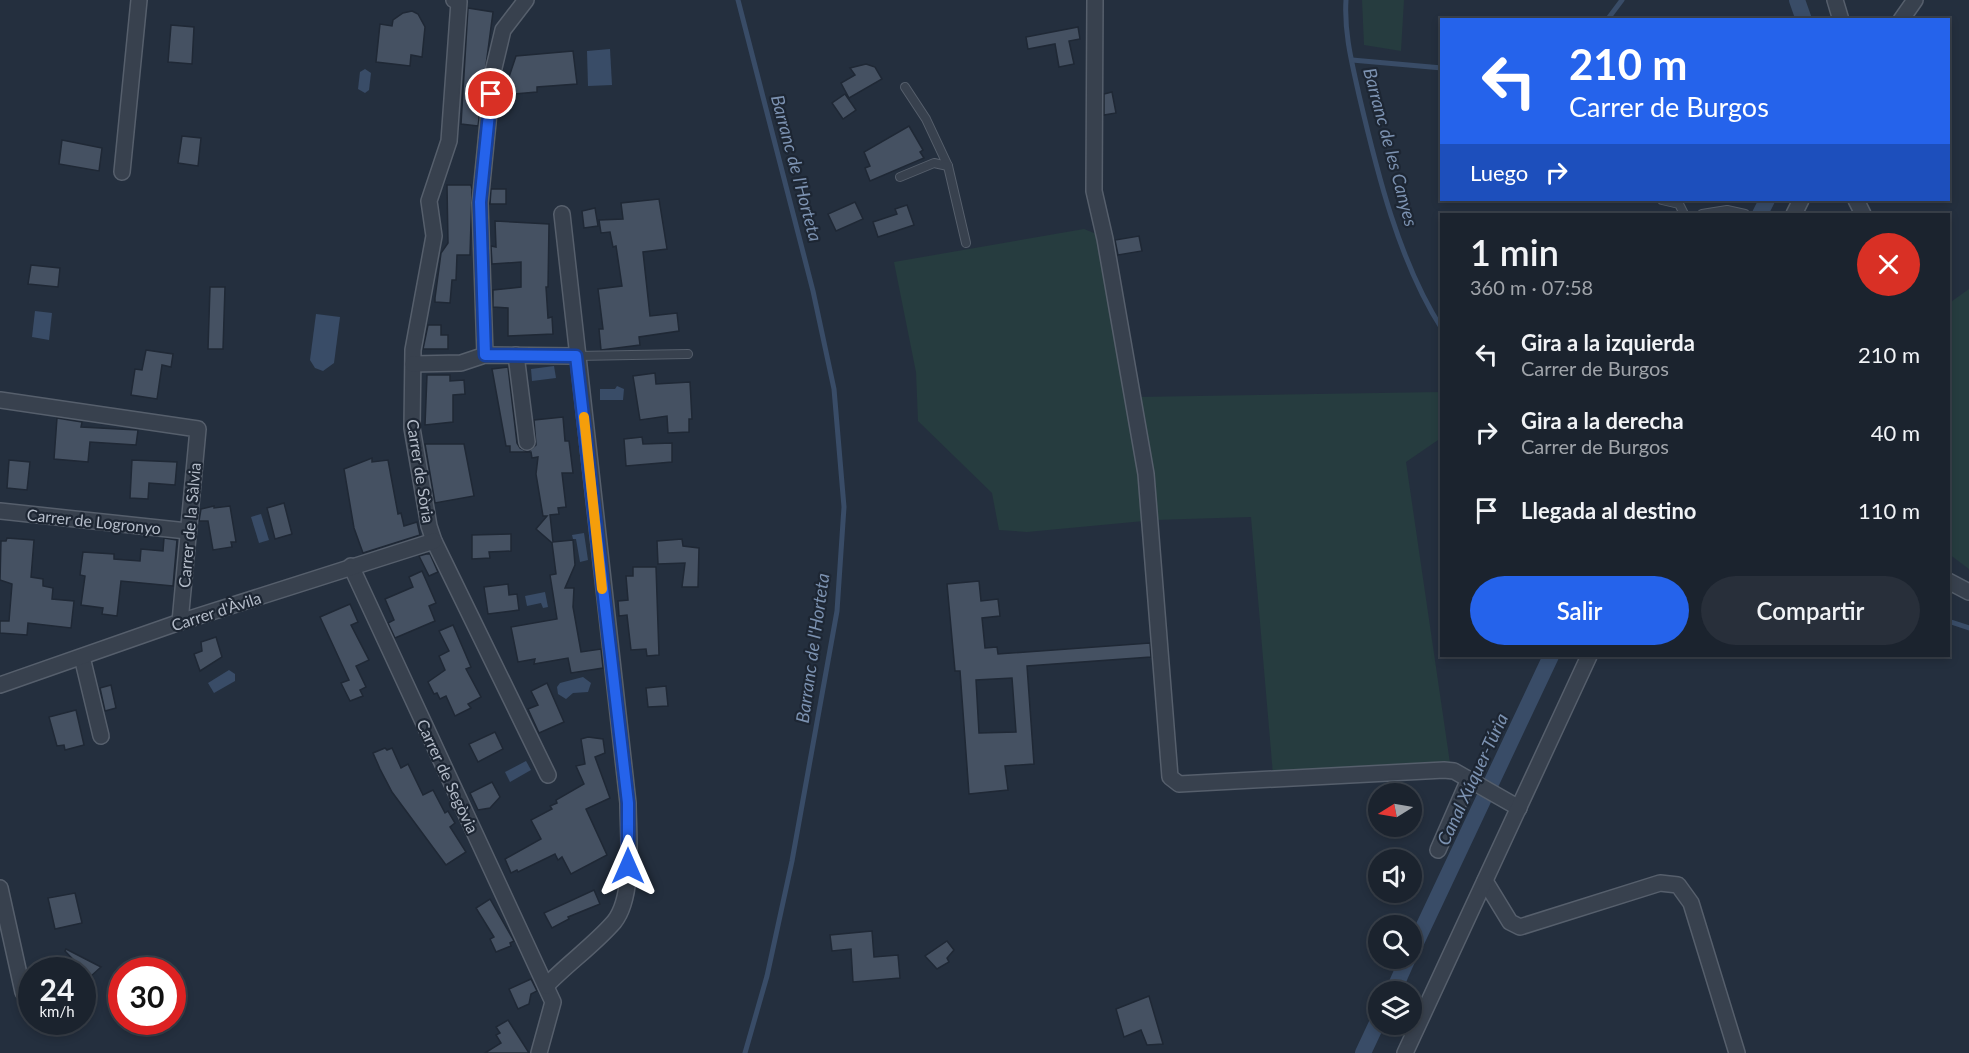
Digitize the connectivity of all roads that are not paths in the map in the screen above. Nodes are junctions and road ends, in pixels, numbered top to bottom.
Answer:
1 (139, 0) edge
2 (526, 0) edge
3 (1095, 0) edge
4 (1834, 0) edge
5 (1915, 0) edge
6 (456, 1) edge
7 (1839, 18) edge
8 (1902, 18) edge
9 (905, 87) dead end
10 (948, 166) junction
11 (122, 172) dead end
12 (900, 177) dead end
13 (1666, 201) edge
14 (1684, 213) edge
15 (1708, 213) edge
16 (1743, 213) edge
17 (562, 214) dead end
18 (966, 243) dead end
19 (688, 354) dead end
20 (485, 355) junction
21 (516, 355) junction
22 (576, 356) junction
23 (413, 364) junction
24 (0, 400) edge
25 (527, 442) dead end
26 (0, 512) edge
27 (188, 531) junction
28 (434, 541) junction
29 (351, 566) junction
30 (1950, 582) edge
31 (1969, 592) edge
32 (180, 622) junction
33 (82, 657) junction
34 (1589, 657) edge
35 (0, 685) edge
36 (101, 736) dead end
37 (548, 775) dead end
38 (1472, 781) junction
39 (1519, 808) junction
40 (1438, 850) dead end
41 (1485, 881) junction
42 (0, 888) edge
43 (18, 969) edge
44 (546, 986) junction
45 (539, 1053) edge
46 (1405, 1053) edge
47 (1737, 1053) edge

1 - 11 street
2 - 20 street
3 - 38 street
4 - 7 street
5 - 8 street
6 - 23 street, Carrer de Sòria
9 - 10 lane
10 - 12 lane
10 - 18 lane
13 - 14 lane
15 - 16 lane
17 - 22 street
19 - 22 lane
20 - 21 street
20 - 23 street
21 - 22 street
21 - 25 street
22 - 44 street
23 - 28 street, Carrer de Sòria
24 - 27 street, Carrer de la Sàlvia
26 - 27 street, Carrer de Logronyo
27 - 32 street, Carrer de la Sàlvia
28 - 29 street, Carrer d'Àvila
28 - 37 street, Carrer de Sòria
29 - 32 street, Carrer d'Àvila
29 - 44 street, Carrer de Segòvia
30 - 31 street
32 - 33 street, Carrer d'Àvila
33 - 35 street, Carrer d'Àvila
33 - 36 street
34 - 39 street
38 - 39 street
38 - 40 street
39 - 41 street
41 - 46 street
41 - 47 street
42 - 43 street
44 - 45 street, Carrer de Segòvia

